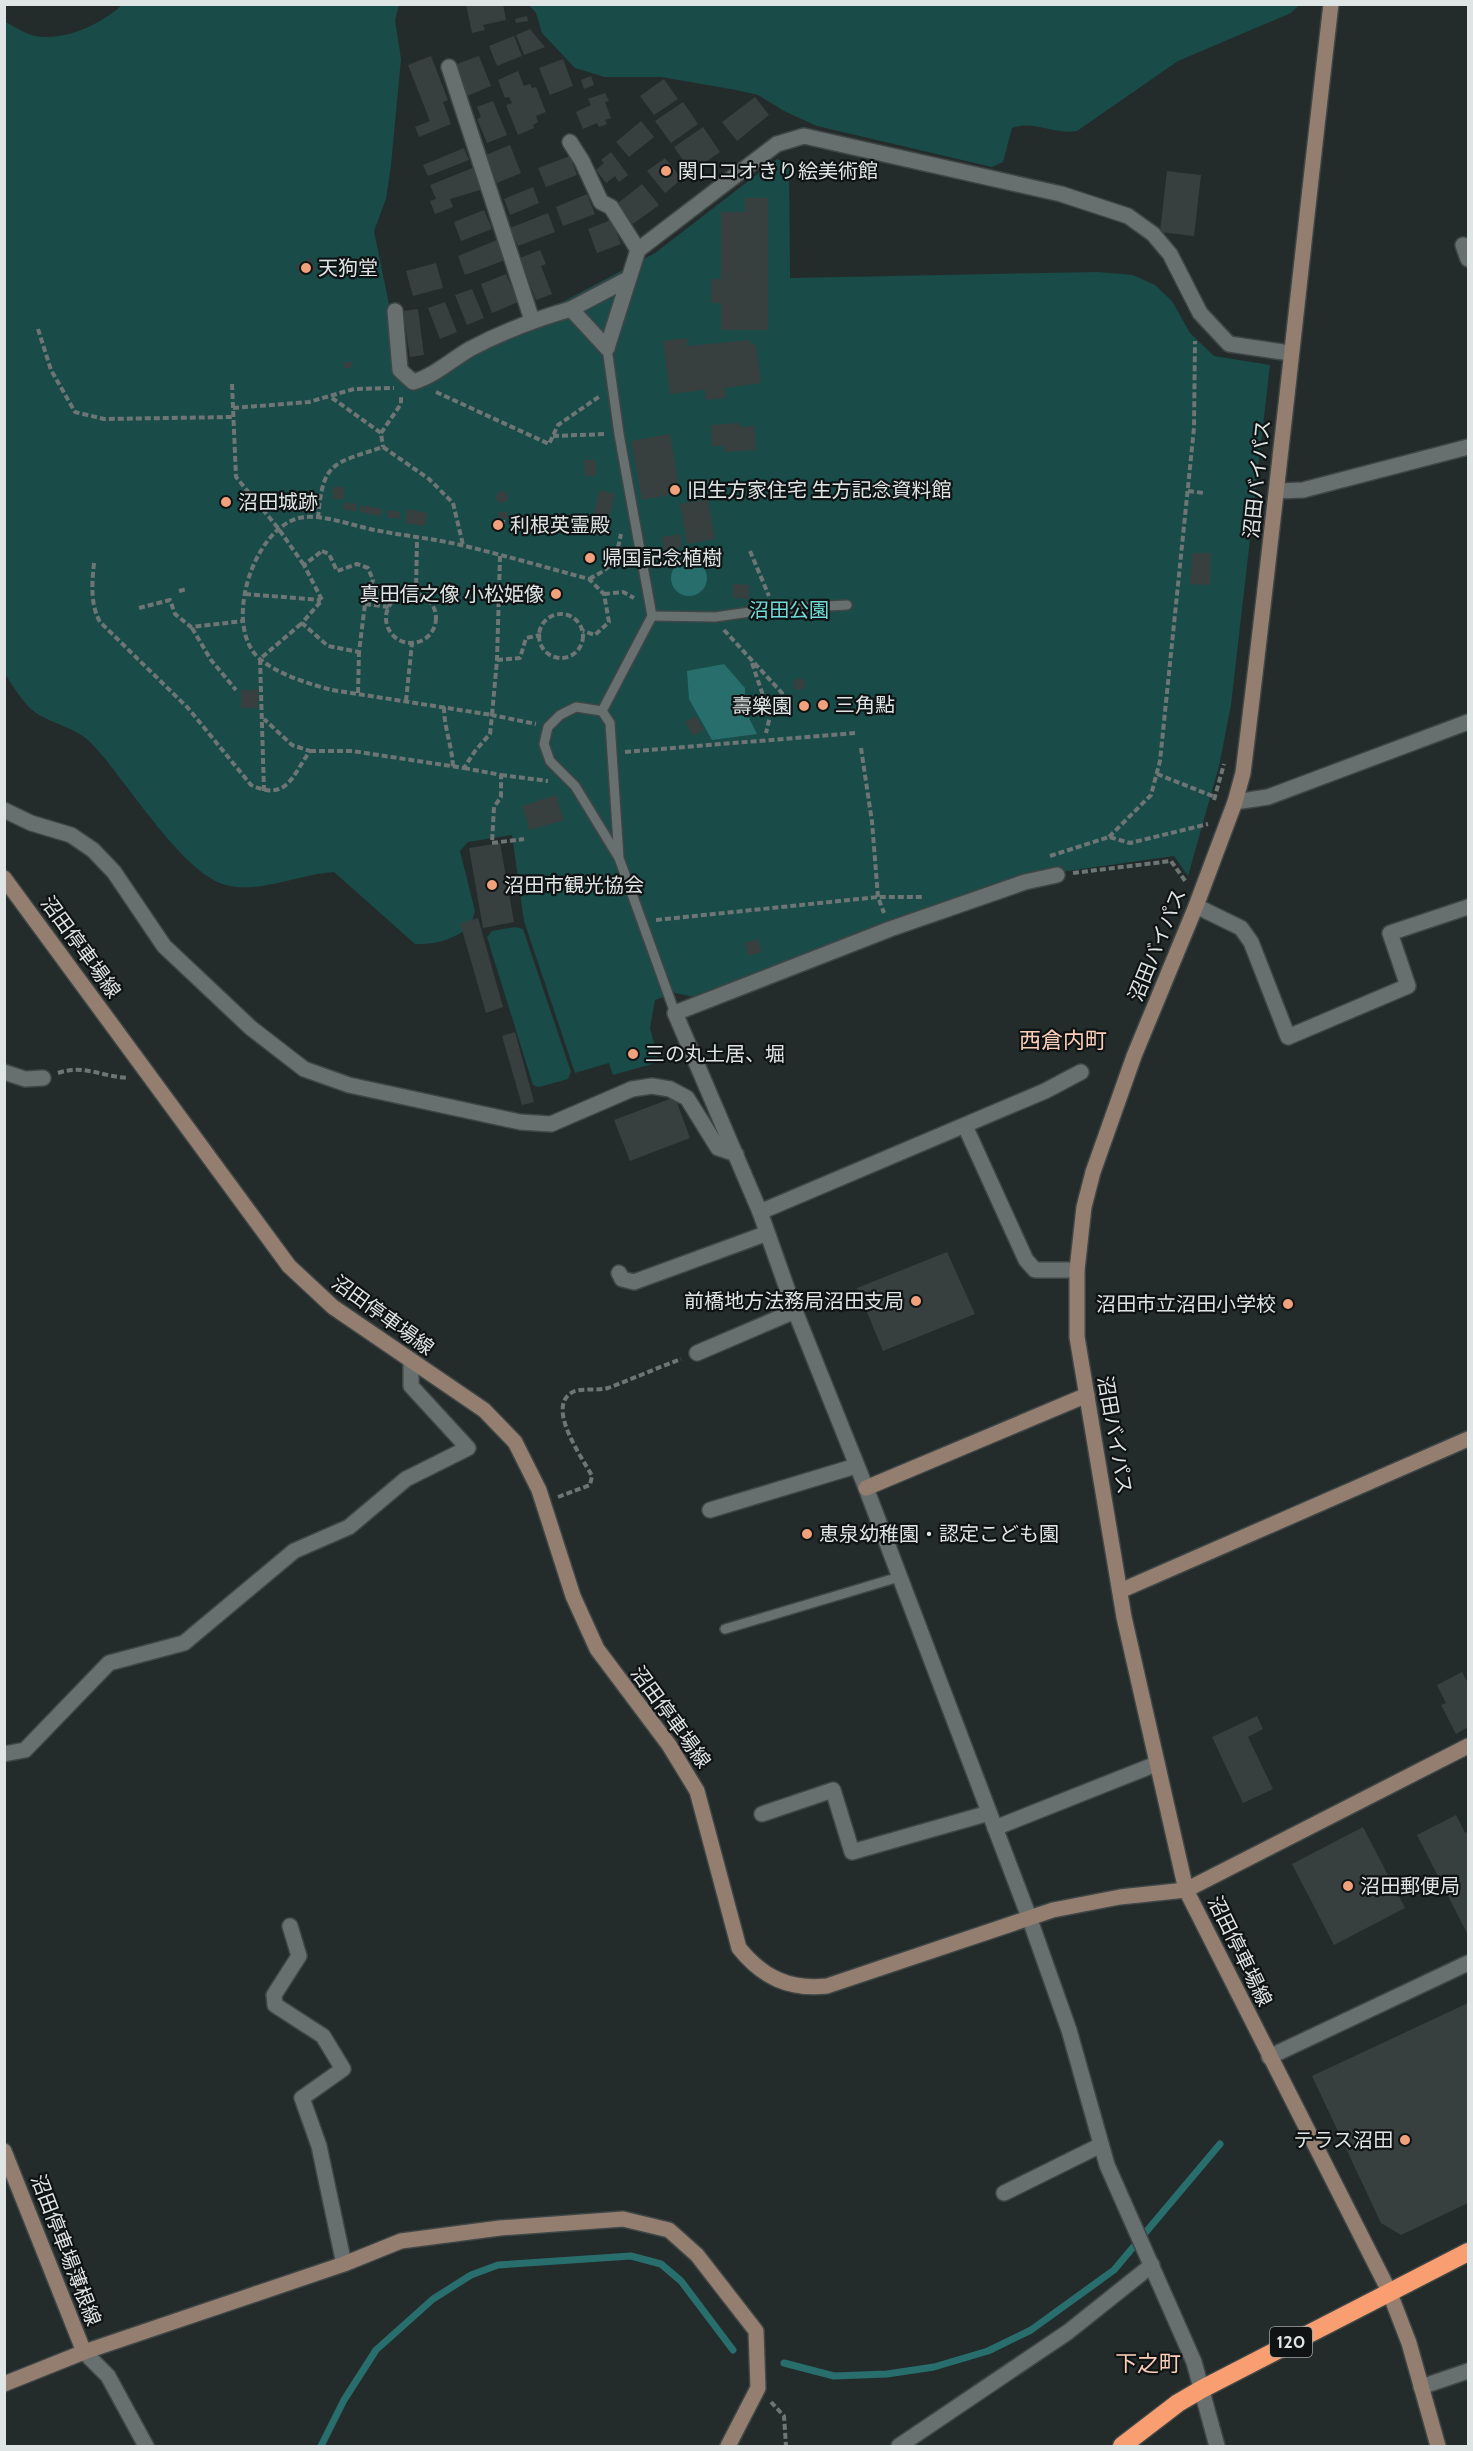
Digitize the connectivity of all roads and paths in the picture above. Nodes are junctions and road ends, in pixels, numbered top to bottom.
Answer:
1 (1331, 4) edge
2 (449, 67) dead end
3 (570, 142) dead end
4 (638, 250) junction
5 (628, 279) junction
6 (571, 309) junction
7 (396, 311) dead end
8 (532, 320) junction
9 (38, 328) dead end
10 (1195, 341) dead end
11 (607, 348) junction
12 (1290, 353) junction
13 (413, 382) junction
14 (232, 384) dead end
15 (613, 387) junction
16 (332, 397) junction
17 (233, 408) junction
18 (232, 417) junction
19 (381, 433) junction
20 (619, 434) junction
21 (553, 436) junction
22 (383, 447) junction
23 (1468, 447) edge
24 (1188, 491) junction
25 (1278, 491) junction
26 (1204, 493) dead end
27 (633, 510) junction
28 (318, 518) junction
29 (503, 520) dead end
30 (503, 526) dead end
31 (278, 528) junction
32 (417, 539) junction
33 (463, 545) junction
34 (750, 551) dead end
35 (501, 556) junction
36 (94, 563) dead end
37 (304, 565) junction
38 (589, 579) junction
39 (187, 589) dead end
40 (180, 591) dead end
41 (416, 593) junction
42 (245, 594) junction
43 (604, 594) junction
44 (322, 600) junction
45 (365, 604) junction
46 (847, 605) dead end
47 (389, 606) junction
48 (139, 608) dead end
49 (770, 609) junction
50 (652, 616) junction
51 (715, 617) junction
52 (243, 621) junction
53 (302, 623) junction
54 (191, 627) junction
55 (583, 631) junction
56 (541, 635) junction
57 (412, 643) junction
58 (359, 652) junction
59 (260, 659) junction
60 (497, 660) junction
61 (752, 661) junction
62 (236, 690) dead end
63 (358, 693) junction
64 (406, 701) junction
65 (444, 707) junction
66 (602, 711) junction
67 (492, 714) junction
68 (770, 716) junction
69 (264, 719) junction
70 (1468, 722) edge
71 (548, 727) junction
72 (766, 733) dead end
73 (855, 733) dead end
74 (861, 748) dead end
75 (310, 751) junction
76 (624, 752) dead end
77 (1227, 754) dead end
78 (453, 766) junction
79 (464, 768) junction
80 (1157, 774) junction
81 (501, 775) junction
82 (568, 780) junction
83 (264, 791) junction
84 (1215, 797) junction
85 (1235, 802) junction
86 (1213, 806) dead end
87 (4, 810) edge
88 (1210, 815) dead end
89 (1208, 824) junction
90 (1205, 833) dead end
91 (1108, 837) junction
92 (524, 839) dead end
93 (619, 858) junction
94 (1042, 859) dead end
95 (1057, 875) joint
96 (1192, 877) dead end
97 (4, 878) edge
98 (878, 897) junction
99 (925, 897) dead end
100 (1196, 906) junction
101 (1468, 907) edge
102 (640, 921) junction
103 (890, 929) junction
104 (675, 1013) junction
105 (4, 1072) edge
106 (1081, 1072) dead end
107 (43, 1078) joint
108 (151, 1079) junction
109 (965, 1126) junction
110 (736, 1154) junction
111 (760, 1212) junction
112 (765, 1234) junction
113 (1077, 1270) junction
114 (620, 1273) dead end
115 (795, 1311) junction
116 (697, 1353) joint
117 (411, 1362) junction
118 (1087, 1395) junction
119 (1468, 1439) edge
120 (856, 1466) junction
121 (866, 1488) junction
122 (549, 1501) dead end
123 (710, 1510) dead end
124 (899, 1577) junction
125 (1120, 1591) junction
126 (725, 1629) dead end
127 (1468, 1746) edge
128 (4, 1754) edge
129 (1156, 1764) junction
130 (989, 1813) junction
131 (762, 1814) dead end
132 (995, 1828) junction
133 (1186, 1890) junction
134 (1029, 1917) junction
135 (290, 1926) dead end
136 (1468, 1963) edge
137 (1269, 2057) junction
138 (1101, 2145) junction
139 (4, 2151) edge
140 (1004, 2193) dead end
141 (1468, 2252) edge
142 (344, 2264) junction
143 (1152, 2265) junction
144 (1389, 2290) junction
145 (84, 2352) junction
146 (1468, 2371) edge
147 (4, 2384) edge
148 (1421, 2387) junction
149 (758, 2388) junction
150 (1202, 2389) junction
151 (146, 2446) edge
152 (728, 2446) edge
153 (786, 2446) edge
154 (899, 2446) edge
155 (1122, 2446) edge
156 (1217, 2446) edge
157 (1438, 2446) edge

1 - 12 street, 沼田バイパス
2 - 8 street
3 - 4 street
4 - 5 street
4 - 12 street
5 - 6 street
5 - 11 street
6 - 8 street
6 - 11 street
7 - 13 street
8 - 13 street
9 - 18 path
10 - 24 path
11 - 15 lane
12 - 25 street, 沼田バイパス
13 - 21 path
14 - 17 path
15 - 20 lane
15 - 21 path
16 - 17 path
16 - 19 path
16 - 19 path
17 - 18 path
18 - 31 path
19 - 22 path
20 - 21 path
20 - 27 lane
22 - 28 path
22 - 33 path
23 - 25 street
24 - 26 path
24 - 80 path
25 - 85 street, 沼田バイパス
27 - 38 path
27 - 50 lane
28 - 31 path
28 - 32 path
29 - 30 path
31 - 37 path
31 - 42 path
32 - 33 path
32 - 41 path
33 - 35 path
34 - 49 path
35 - 38 path
35 - 60 path
36 - 83 path
37 - 44 path
37 - 45 path
38 - 43 path
39 - 40 path
41 - 47 path
41 - 57 path
42 - 44 path
42 - 52 path
43 - 50 path
43 - 55 path
44 - 53 path
45 - 47 path
45 - 58 path
46 - 49 lane
47 - 57 path
48 - 54 path
49 - 51 lane
50 - 51 lane
50 - 66 lane
51 - 61 path
52 - 54 path
52 - 59 path
53 - 58 path
53 - 59 path
54 - 62 path
55 - 56 path
55 - 56 path
56 - 60 path
57 - 64 path
58 - 63 path
59 - 63 path
59 - 69 path
60 - 67 path
61 - 68 path
61 - 68 path
63 - 64 path
64 - 65 path
65 - 67 path
65 - 78 path
66 - 71 lane
66 - 93 lane
67 - 71 path
67 - 79 path
68 - 72 path
69 - 75 path
69 - 83 path
70 - 85 street
71 - 82 lane
73 - 76 path
74 - 98 path
75 - 78 path
75 - 83 path
77 - 84 path
78 - 79 path
79 - 81 path
80 - 84 path
80 - 91 path
81 - 82 path
81 - 92 path
82 - 93 lane
84 - 86 path
85 - 100 street, 沼田バイパス
87 - 110 street
88 - 89 path
89 - 90 path
89 - 91 path
91 - 94 path
93 - 102 lane
95 - 96 path
95 - 103 street
97 - 108 street, 沼田停車場線
98 - 99 path
98 - 102 path
98 - 103 path
100 - 101 street
100 - 113 street, 沼田バイパス
102 - 104 lane
103 - 104 street
104 - 110 street
105 - 107 street
106 - 109 street
107 - 108 path
108 - 117 street, 沼田停車場線
109 - 111 street
109 - 113 street
110 - 111 street
111 - 112 street
112 - 114 street
112 - 115 street
113 - 118 street, 沼田バイパス
115 - 116 street
115 - 120 street
116 - 122 path
117 - 128 street
117 - 134 street, 沼田停車場線
118 - 121 street
118 - 125 street, 沼田バイパス
119 - 125 street
120 - 121 street
120 - 123 street
121 - 124 street
124 - 126 lane
124 - 130 street
125 - 129 street, 沼田バイパス
127 - 133 street
129 - 132 street
129 - 133 street, 沼田バイパス
130 - 131 street
130 - 132 street
132 - 134 street
133 - 134 street, 沼田停車場線
133 - 137 street, 沼田停車場線
134 - 138 street
135 - 142 street
136 - 137 street
137 - 144 street, 沼田停車場線
138 - 140 street
138 - 143 street
139 - 145 street, 沼田停車場薄根線
141 - 144 highway, 120
142 - 145 street
142 - 149 street
143 - 150 street
143 - 154 street
144 - 148 street, 沼田停車場線
144 - 150 highway, 120
145 - 147 street, 沼田停車場薄根線
145 - 151 street
146 - 148 street
148 - 157 street, 沼田停車場線
149 - 152 street
149 - 153 path
150 - 155 highway, 120
150 - 156 street

